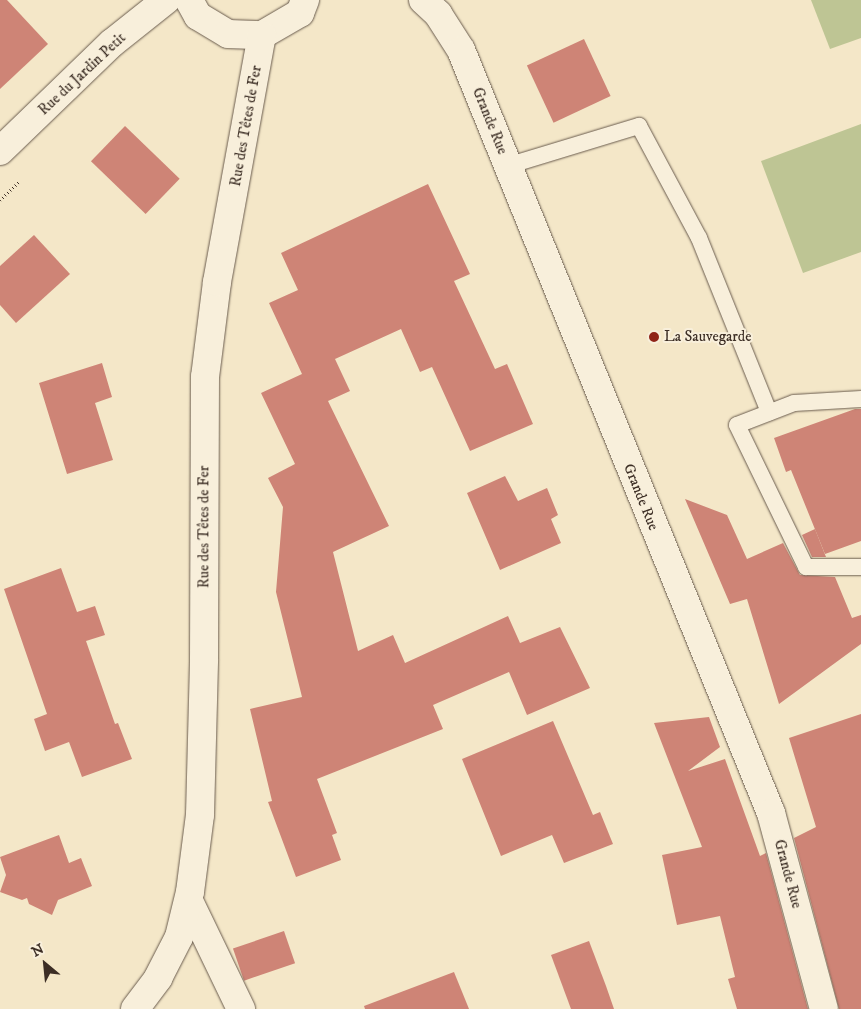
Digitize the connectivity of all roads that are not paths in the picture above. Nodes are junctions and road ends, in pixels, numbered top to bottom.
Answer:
1 (166, 0) edge
2 (189, 0) edge
3 (305, 0) edge
4 (423, 0) edge
5 (262, 35) junction
6 (0, 151) edge
7 (508, 166) junction
8 (861, 399) edge
9 (769, 412) junction
10 (861, 567) edge
11 (189, 901) junction
12 (135, 1009) edge
13 (241, 1009) edge
14 (824, 1009) edge

1 - 6 street, Rue du Jardin Petit
2 - 5 street
3 - 5 street
4 - 7 street, Grande Rue
5 - 11 street, Rue des Têtes de Fer
7 - 9 lane
7 - 14 street, Grande Rue
8 - 9 lane
9 - 10 lane
11 - 12 street, Rue des Têtes de Fer
11 - 13 street

